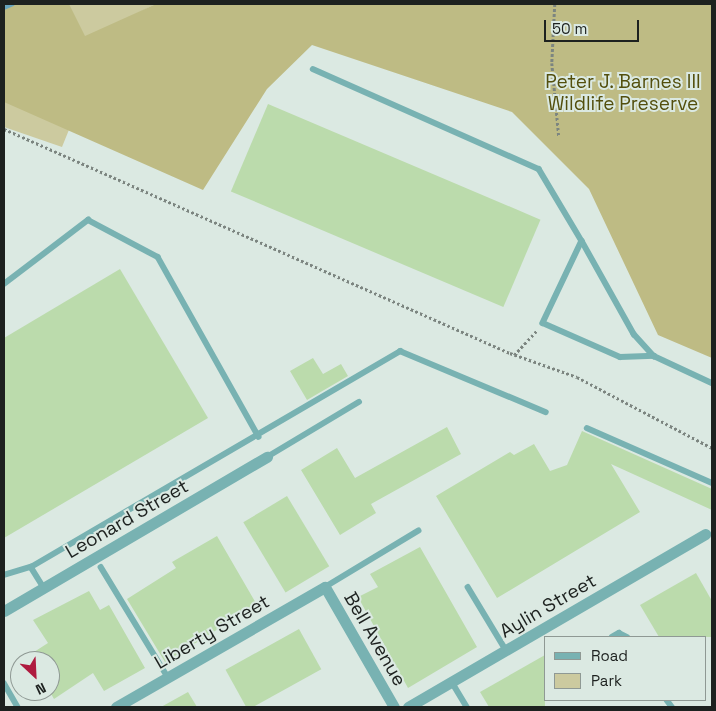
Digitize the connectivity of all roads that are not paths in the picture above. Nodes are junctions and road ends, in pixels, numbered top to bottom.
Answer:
1 (313, 69) dead end
2 (582, 241) junction
3 (4, 284) edge
4 (654, 356) junction
5 (712, 384) edge
6 (358, 402) dead end
7 (546, 412) dead end
8 (587, 428) dead end
9 (259, 437) junction
10 (267, 458) joint
11 (712, 483) edge
12 (418, 531) dead end
13 (706, 534) dead end
14 (31, 567) junction
15 (101, 567) dead end
16 (4, 575) edge
17 (468, 587) dead end
18 (44, 588) junction
19 (325, 588) junction
20 (4, 611) edge
21 (614, 636) edge
22 (625, 636) edge
23 (506, 650) junction
24 (168, 677) junction
25 (452, 682) junction
26 (4, 683) edge
27 (18, 707) edge
28 (116, 707) edge
29 (394, 707) edge
30 (408, 707) edge
31 (467, 707) edge

1 - 2 lane
2 - 4 lane
2 - 4 lane
3 - 9 lane
4 - 5 lane
6 - 10 lane
7 - 9 lane
8 - 11 lane
9 - 14 lane
10 - 18 street, Leonard Street
12 - 19 lane
13 - 23 street, Aylin Street
14 - 16 lane
14 - 18 lane
15 - 24 lane
17 - 23 lane
18 - 20 street, Leonard Street
19 - 24 street, Liberty Street
19 - 29 street, Bell Avenue
21 - 22 lane
23 - 25 street, Aylin Street
24 - 28 street, Liberty Street
25 - 30 street, Aylin Street
25 - 31 lane
26 - 27 lane

